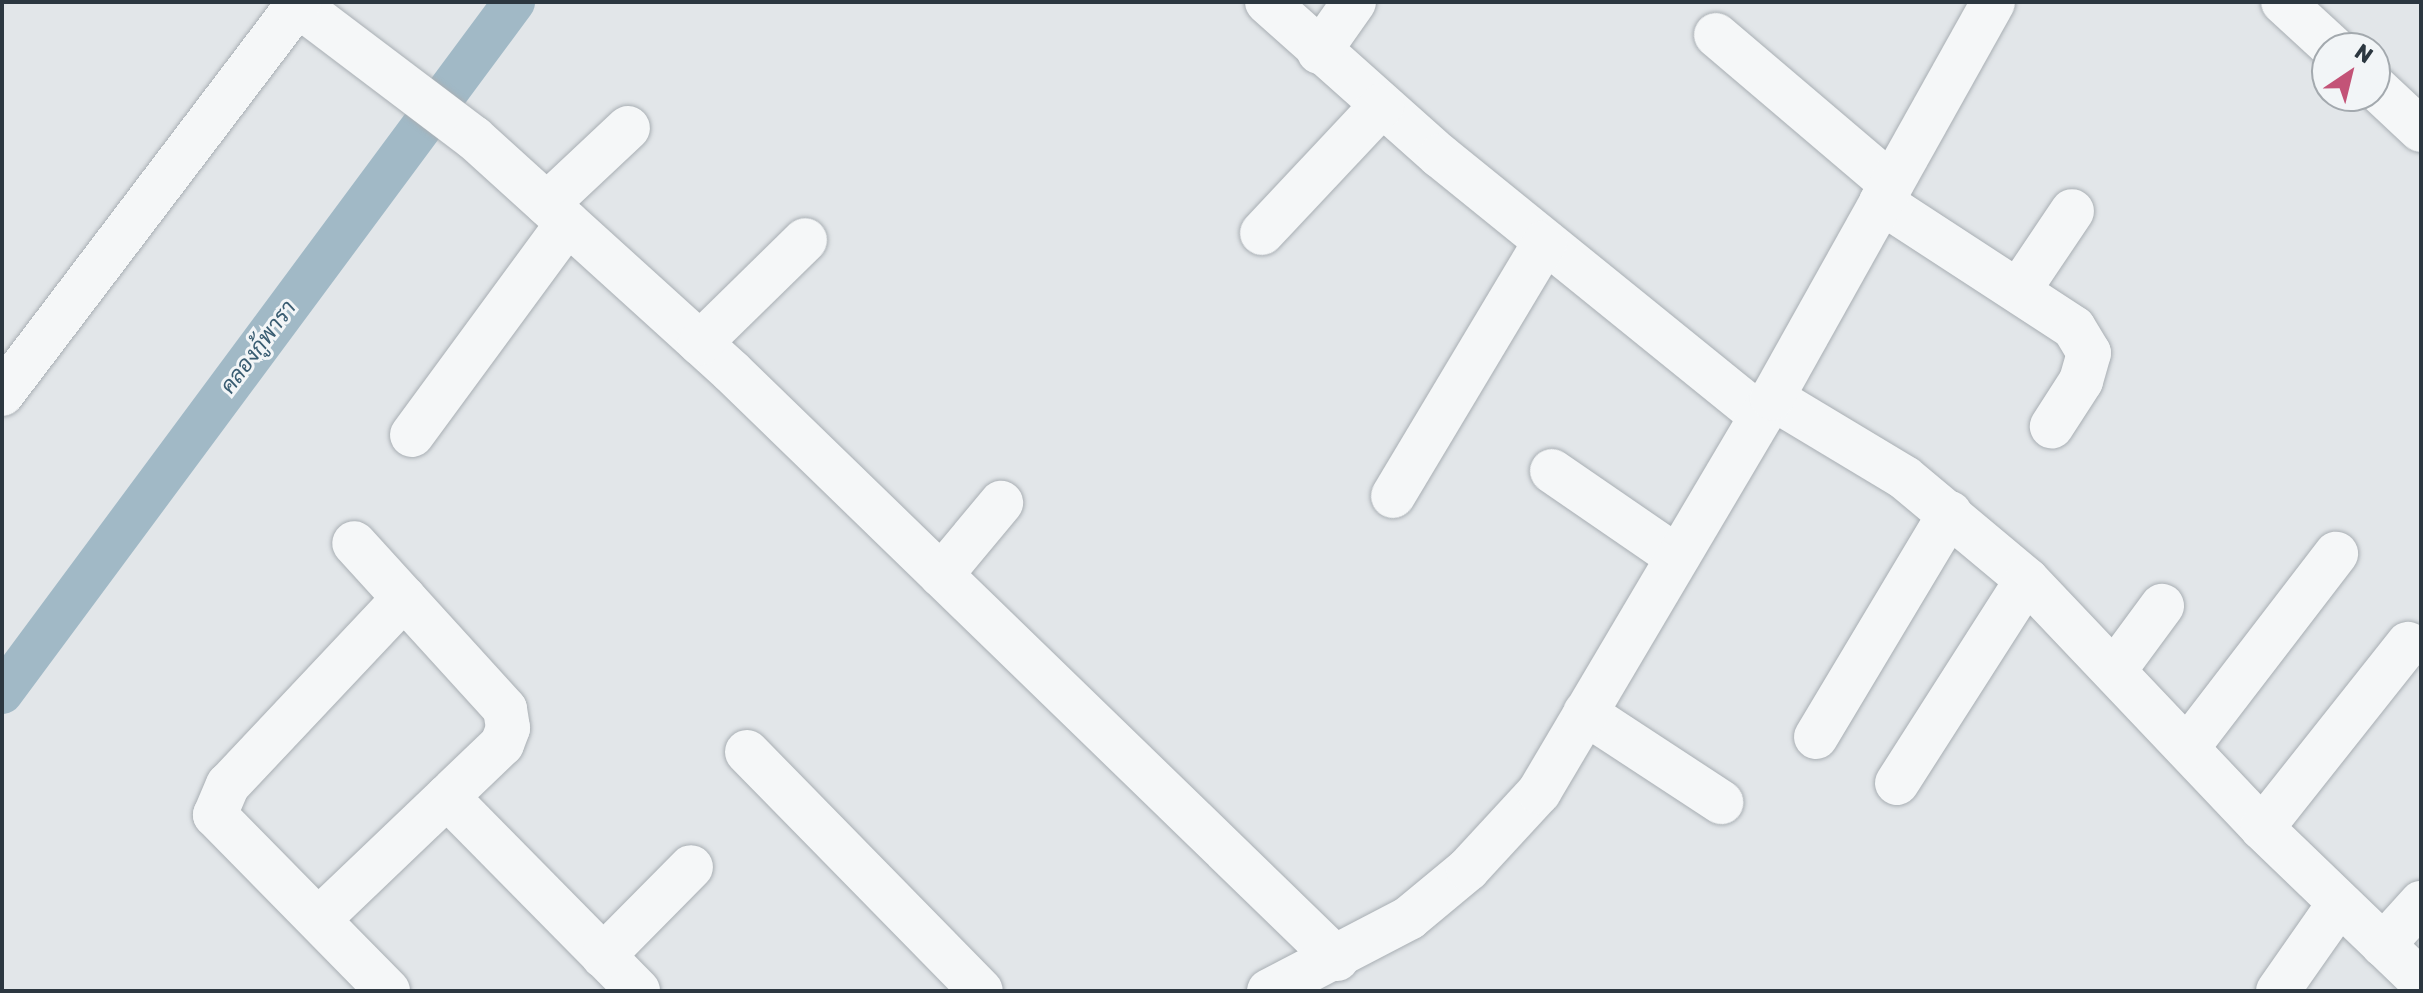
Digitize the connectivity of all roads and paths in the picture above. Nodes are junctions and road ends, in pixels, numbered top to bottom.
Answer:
1 (1267, 2) edge
2 (1354, 2) edge
3 (1993, 2) edge
4 (2283, 2) edge
5 (297, 3) edge
6 (2316, 32) edge
7 (1716, 35) dead end
8 (1319, 52) junction
9 (2391, 102) edge
10 (1382, 105) junction
11 (628, 128) dead end
12 (2421, 130) edge
13 (1886, 193) junction
14 (2072, 211) dead end
15 (557, 214) junction
16 (1262, 233) dead end
17 (805, 240) dead end
18 (1545, 242) junction
19 (2019, 290) junction
20 (700, 343) junction
21 (2, 394) edge
22 (1766, 407) junction
23 (2052, 426) dead end
24 (412, 435) dead end
25 (1552, 471) dead end
26 (1393, 496) dead end
27 (1001, 503) dead end
28 (1950, 513) junction
29 (354, 543) dead end
30 (2336, 554) dead end
31 (1677, 557) junction
32 (941, 575) junction
33 (2027, 580) junction
34 (404, 598) junction
35 (2162, 606) dead end
36 (2408, 644) dead end
37 (2114, 671) junction
38 (1585, 713) junction
39 (1816, 737) dead end
40 (2187, 748) junction
41 (747, 752) dead end
42 (1897, 783) dead end
43 (447, 797) junction
44 (1721, 802) dead end
45 (2262, 828) junction
46 (691, 867) dead end
47 (2421, 903) edge
48 (2339, 904) junction
49 (319, 919) junction
50 (2383, 945) junction
51 (603, 956) junction
52 (1337, 959) junction
53 (2421, 981) edge
54 (388, 991) edge
55 (638, 991) edge
56 (981, 991) edge
57 (1269, 991) edge
58 (2278, 991) edge

1 - 8 street
2 - 8 street
3 - 13 street
4 - 6 street
5 - 15 street
5 - 21 street
7 - 13 street
8 - 10 street
9 - 12 street
10 - 16 street
10 - 18 street
11 - 15 street
13 - 19 street
13 - 22 street
14 - 19 street
15 - 20 street
15 - 24 street
17 - 20 street
18 - 22 street
18 - 26 street
19 - 23 street
20 - 32 street
22 - 28 street
22 - 31 street
25 - 31 street
27 - 32 street
28 - 33 street
28 - 39 street
29 - 34 street
30 - 40 street
31 - 38 street
32 - 52 street
33 - 37 street
33 - 42 street
34 - 43 street
34 - 49 street
35 - 37 street
36 - 45 street
37 - 40 street
38 - 44 street
38 - 52 street
40 - 45 street
41 - 56 street
43 - 49 street
43 - 51 street
45 - 48 street
46 - 51 street
47 - 50 street
48 - 50 street
48 - 58 street
49 - 54 street
50 - 53 street
51 - 55 street
52 - 57 street

